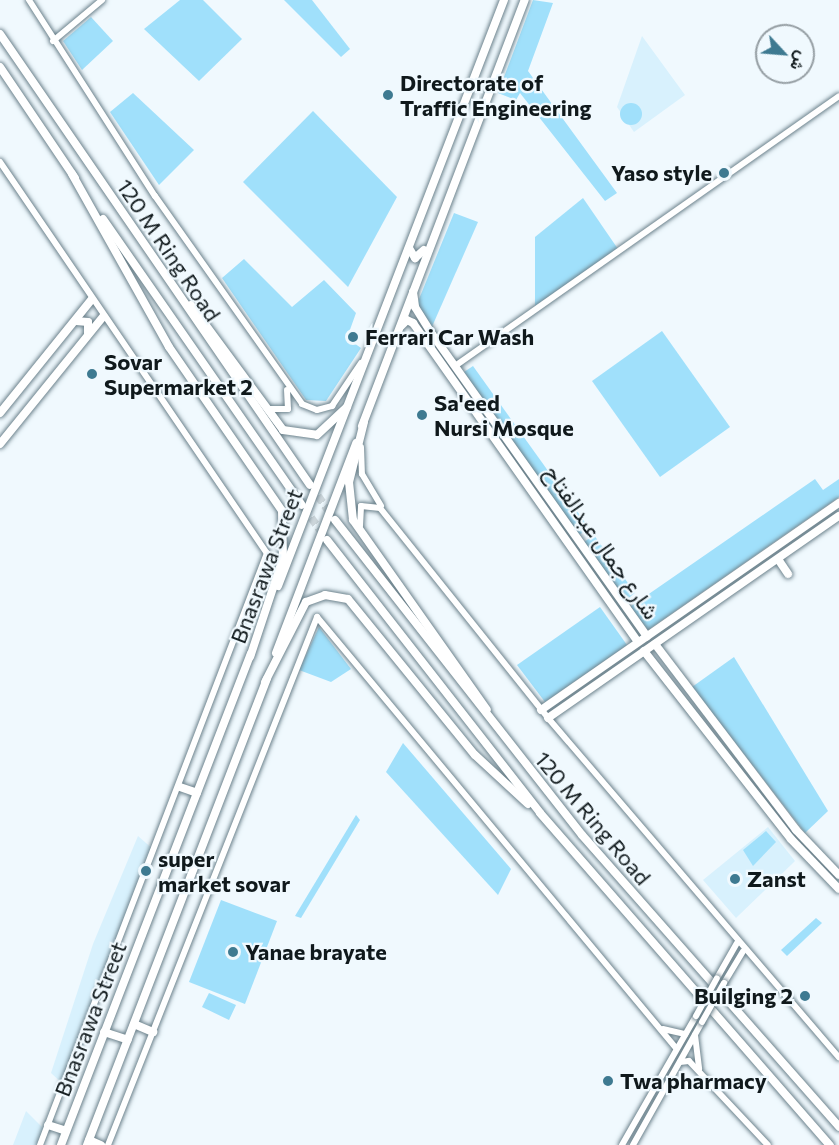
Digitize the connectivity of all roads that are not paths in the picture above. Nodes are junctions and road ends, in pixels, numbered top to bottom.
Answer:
1 (29, 0) edge
2 (102, 0) edge
3 (504, 0) edge
4 (525, 0) edge
5 (0, 34) edge
6 (53, 41) junction
7 (0, 67) edge
8 (839, 96) edge
9 (71, 139) junction
10 (0, 162) edge
11 (72, 174) junction
12 (436, 228) junction
13 (409, 247) junction
14 (413, 288) junction
15 (92, 299) junction
16 (418, 312) junction
17 (103, 317) junction
18 (409, 320) junction
19 (73, 323) junction
20 (395, 335) junction
21 (87, 336) junction
22 (369, 352) junction
23 (455, 366) junction
24 (275, 369) junction
25 (244, 380) junction
26 (373, 397) junction
27 (347, 407) junction
28 (0, 414) edge
29 (363, 422) junction
30 (0, 444) edge
31 (529, 471) junction
32 (521, 476) junction
33 (310, 485) tunnel mouth
34 (839, 503) edge
35 (302, 505) tunnel mouth
36 (821, 515) junction
37 (839, 516) edge
38 (335, 519) tunnel mouth
39 (827, 525) junction
40 (399, 531) junction
41 (327, 540) tunnel mouth
42 (778, 559) junction
43 (388, 571) junction
44 (788, 574) dead end
45 (647, 636) junction
46 (638, 642) junction
47 (654, 644) junction
48 (644, 651) junction
49 (250, 657) junction
50 (266, 682) junction
51 (541, 710) junction
52 (548, 718) junction
53 (180, 787) junction
54 (197, 794) junction
55 (540, 813) junction
56 (582, 835) junction
57 (839, 875) edge
58 (839, 889) edge
59 (737, 943) junction
60 (743, 951) junction
61 (134, 1024) junction
62 (660, 1027) junction
63 (105, 1032) junction
64 (153, 1032) junction
65 (696, 1032) junction
66 (685, 1034) junction
67 (128, 1040) junction
68 (676, 1048) junction
69 (839, 1057) edge
70 (678, 1064) junction
71 (701, 1073) junction
72 (48, 1125) junction
73 (839, 1127) edge
74 (66, 1131) junction
75 (88, 1142) edge
76 (40, 1145) edge
77 (61, 1145) edge
78 (101, 1145) edge
79 (108, 1145) edge
80 (622, 1145) edge
81 (633, 1145) edge
82 (768, 1145) edge
83 (830, 1145) edge

1 - 6 street
2 - 6 street
3 - 13 main road, Bnasrawa Street
4 - 12 main road, Bnasrawa Street
5 - 9 highway, 120 M Ring Road
6 - 24 street
7 - 11 highway, 120 M Ring Road
8 - 23 street
9 - 25 highway
9 - 33 highway, 120 M Ring Road
10 - 15 street
11 - 35 highway, 120 M Ring Road
11 - 49 highway
12 - 13 main road
12 - 14 main road, Bnasrawa Street
13 - 22 main road, Bnasrawa Street
14 - 16 main road, شارع جمال عبدالفتاح
14 - 20 main road, Bnasrawa Street
15 - 17 street
15 - 19 main road
16 - 18 main road
16 - 23 main road, شارع جمال عبدالفتاح
17 - 21 main road
17 - 53 street
18 - 20 main road
18 - 32 main road, شارع جمال عبدالفتاح
19 - 21 main road
19 - 28 main road
20 - 26 main road, Bnasrawa Street
21 - 30 main road
22 - 24 street
22 - 27 main road, Bnasrawa Street
23 - 31 main road, شارع جمال عبدالفتاح
24 - 25 street
25 - 27 highway
26 - 29 main road, Bnasrawa Street
26 - 40 street
27 - 49 main road, Bnasrawa Street
29 - 43 highway
29 - 50 main road, Bnasrawa Street
31 - 32 main road
31 - 45 main road, شارع جمال عبدالفتاح
32 - 46 main road, شارع جمال عبدالفتاح
34 - 36 main road
36 - 39 main road
36 - 45 main road
37 - 39 main road
38 - 56 highway, 120 M Ring Road
39 - 42 main road
40 - 43 street
40 - 51 street
41 - 55 highway, 120 M Ring Road
42 - 44 main road
42 - 47 main road
43 - 56 highway
45 - 46 main road
46 - 51 main road
47 - 48 main road
47 - 57 main road
48 - 52 main road
48 - 58 main road
49 - 54 main road, Bnasrawa Street
50 - 55 highway
50 - 61 main road, Bnasrawa Street
51 - 52 street
52 - 59 street
53 - 54 main road
53 - 72 street
54 - 63 main road, Bnasrawa Street
55 - 83 highway, 120 M Ring Road
56 - 73 highway, 120 M Ring Road
59 - 60 street
59 - 66 street, bridge
60 - 65 street, bridge
60 - 69 street
61 - 64 main road
61 - 67 main road, Bnasrawa Street
62 - 64 street
62 - 66 street
62 - 68 street
63 - 67 main road
63 - 74 main road, Bnasrawa Street
64 - 79 street
65 - 70 street
65 - 71 street
66 - 68 street
67 - 75 main road, Bnasrawa Street
68 - 80 street
70 - 71 street
70 - 81 street
71 - 82 street
72 - 74 main road
72 - 76 street
74 - 77 main road, Bnasrawa Street
75 - 78 main road

